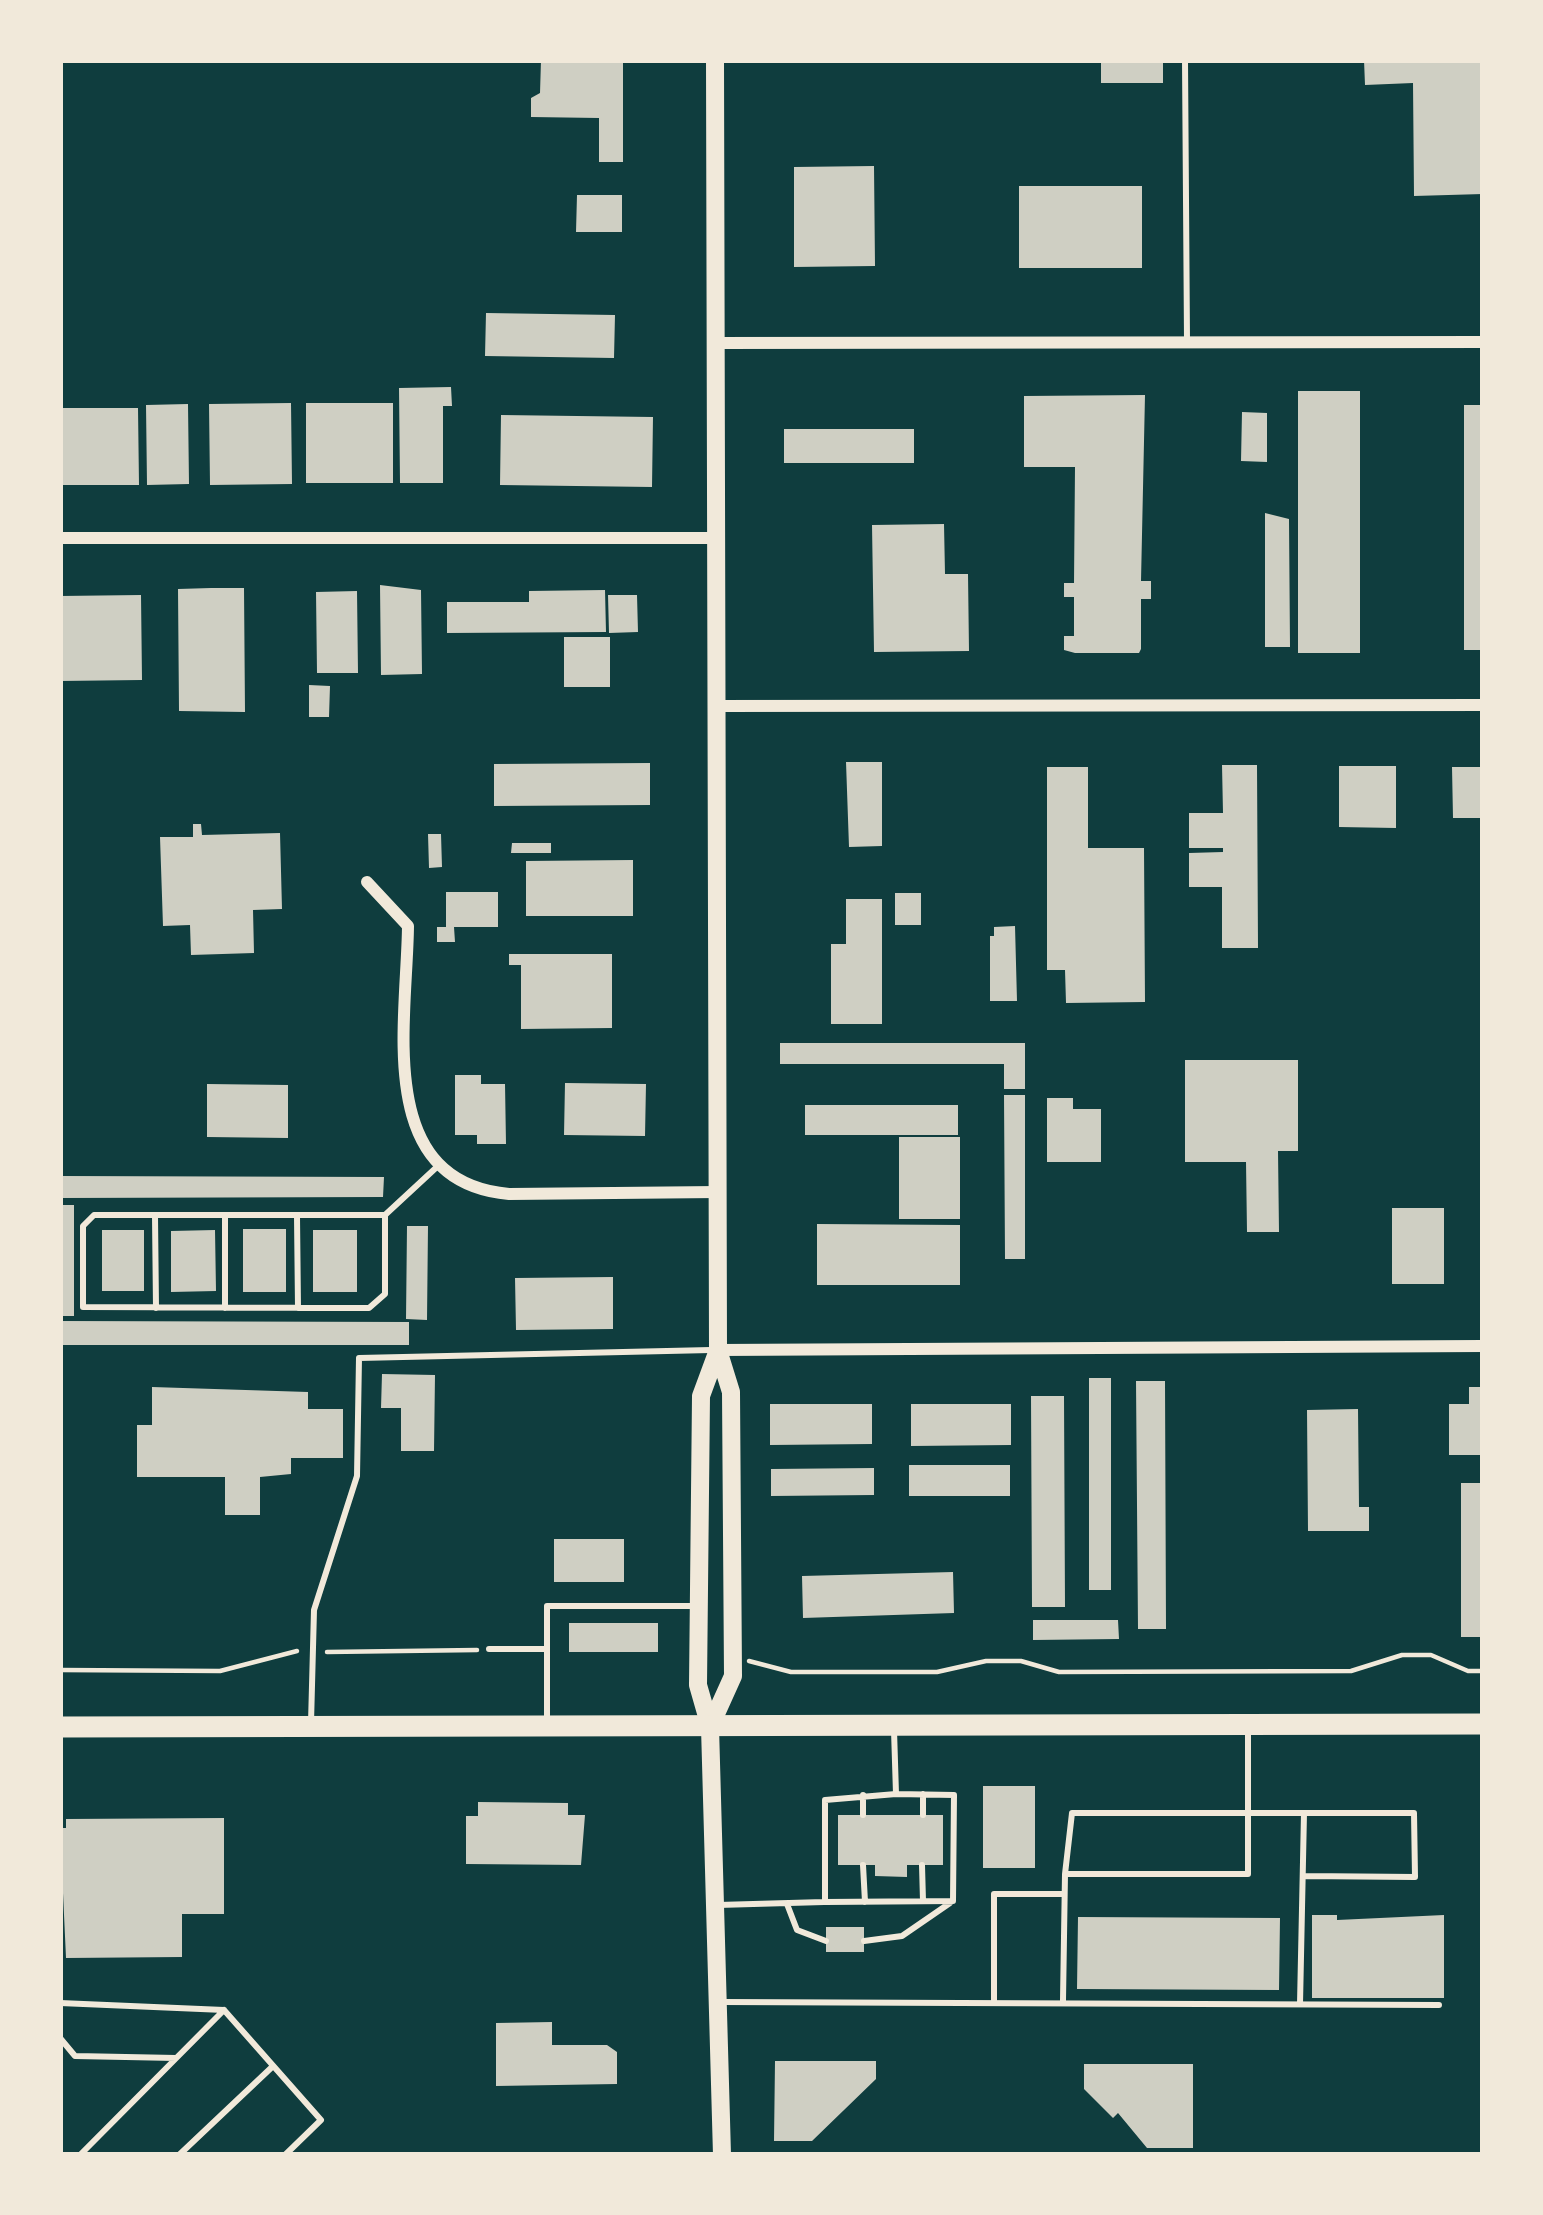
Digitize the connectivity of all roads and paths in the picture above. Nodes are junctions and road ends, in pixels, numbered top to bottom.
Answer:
1 (715, 60) edge
2 (1185, 60) edge
3 (1483, 342) edge
4 (716, 343) junction
5 (1187, 343) junction
6 (60, 538) edge
7 (716, 538) junction
8 (1483, 705) edge
9 (718, 706) junction
10 (367, 882) dead end
11 (439, 1166) junction
12 (718, 1192) junction
13 (155, 1215) junction
14 (225, 1215) junction
15 (297, 1215) junction
16 (385, 1215) junction
17 (156, 1308) junction
18 (225, 1308) junction
19 (298, 1308) junction
20 (1483, 1346) edge
21 (718, 1350) junction
22 (698, 1606) junction
23 (489, 1649) joint
24 (547, 1649) junction
25 (309, 1652) junction
26 (743, 1660) dead end
27 (60, 1670) edge
28 (1483, 1671) edge
29 (1248, 1724) junction
30 (1483, 1724) edge
31 (894, 1726) junction
32 (60, 1727) edge
33 (311, 1727) junction
34 (547, 1727) junction
35 (710, 1727) junction
36 (862, 1793) junction
37 (896, 1794) junction
38 (923, 1794) junction
39 (1248, 1812) junction
40 (1304, 1813) junction
41 (862, 1815) dead end
42 (923, 1815) dead end
43 (863, 1865) dead end
44 (922, 1865) dead end
45 (1066, 1874) junction
46 (1304, 1876) junction
47 (1062, 1894) junction
48 (923, 1901) junction
49 (953, 1901) junction
50 (825, 1902) junction
51 (865, 1902) junction
52 (787, 1904) junction
53 (714, 1905) junction
54 (826, 1941) dead end
55 (864, 1941) dead end
56 (994, 2000) junction
57 (1063, 2001) junction
58 (718, 2002) junction
59 (60, 2003) edge
60 (1300, 2004) junction
61 (1439, 2006) dead end
62 (224, 2010) junction
63 (60, 2038) edge
64 (176, 2058) junction
65 (271, 2068) junction
66 (80, 2155) edge
67 (179, 2155) edge
68 (285, 2155) edge
69 (722, 2155) edge

1 - 4 main road
2 - 5 lane
3 - 5 street
4 - 5 street
4 - 7 main road
6 - 7 street
7 - 9 main road
8 - 9 street
9 - 12 main road
10 - 11 street
11 - 12 street
11 - 16 lane
12 - 21 main road
13 - 14 lane
13 - 17 lane
13 - 17 lane
14 - 15 lane
14 - 18 lane
15 - 16 lane
15 - 19 lane
16 - 19 lane
17 - 18 lane
18 - 19 lane
20 - 21 street
21 - 22 main road
21 - 25 lane
21 - 35 main road
22 - 24 lane
22 - 35 main road
23 - 24 lane
23 - 25 path
24 - 34 lane
25 - 27 path
25 - 33 lane
26 - 28 path
29 - 30 main road
29 - 31 main road
29 - 39 lane
31 - 35 main road
31 - 37 lane
32 - 33 main road
33 - 34 main road
34 - 35 main road
35 - 53 main road
36 - 37 lane
36 - 41 lane
36 - 50 lane
37 - 38 lane
38 - 42 lane
38 - 49 lane
39 - 40 lane
39 - 45 lane
39 - 45 lane
40 - 46 lane
40 - 46 lane
43 - 51 lane
44 - 48 lane
45 - 47 lane
46 - 60 lane
47 - 56 lane
47 - 57 lane
48 - 49 lane
48 - 51 lane
49 - 55 lane
50 - 51 lane
50 - 52 lane
52 - 53 lane
52 - 54 lane
53 - 58 main road
56 - 57 lane
56 - 58 lane
57 - 60 lane
58 - 69 main road
59 - 62 lane
60 - 61 lane
62 - 64 lane
62 - 65 lane
63 - 64 lane
64 - 66 lane
65 - 67 lane
65 - 68 lane

